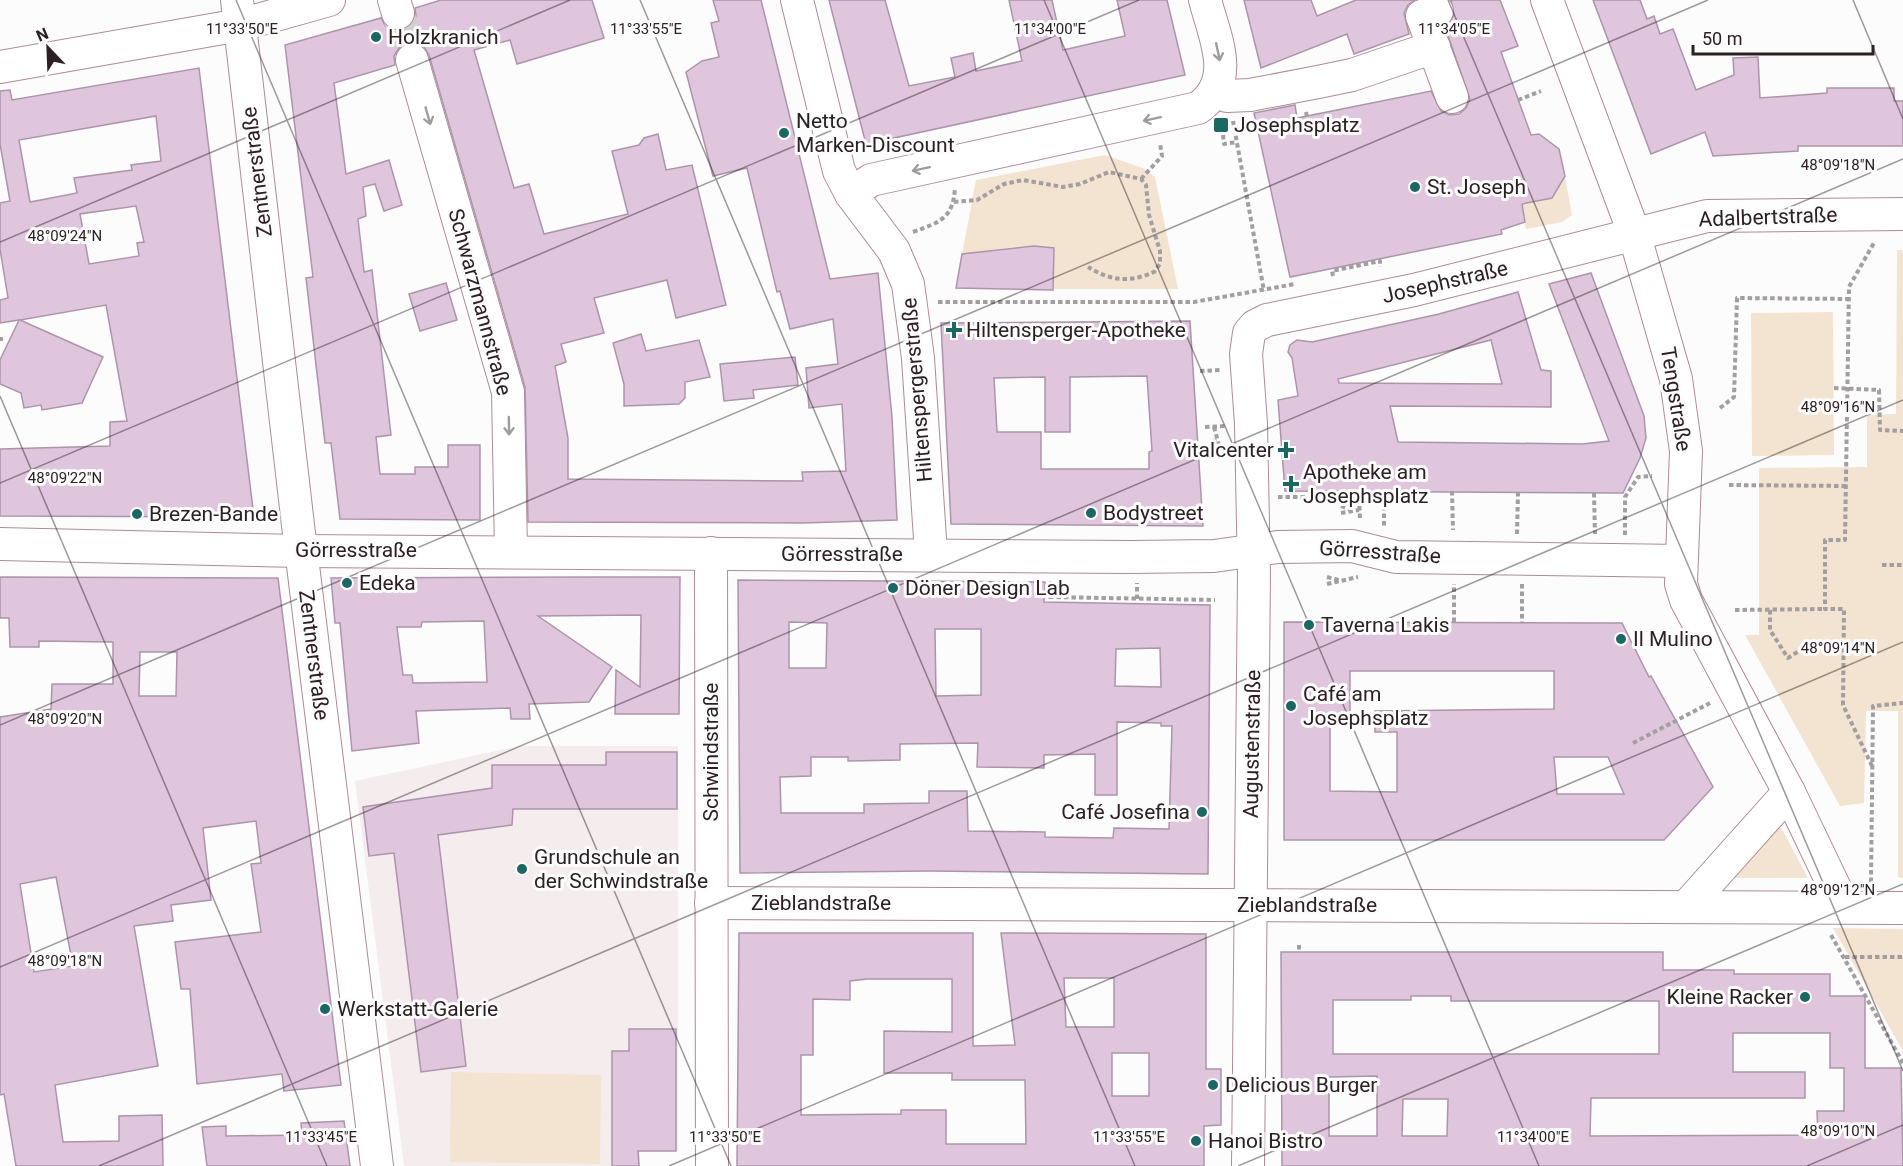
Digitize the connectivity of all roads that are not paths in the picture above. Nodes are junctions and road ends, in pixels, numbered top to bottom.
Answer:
1 (329, 0) edge
2 (797, 0) edge
3 (1205, 0) edge
4 (1547, 0) edge
5 (1437, 11) dead end
6 (238, 12) edge
7 (1434, 47) junction
8 (412, 60) tunnel mouth
9 (0, 67) edge
10 (1217, 96) junction
11 (1452, 97) dead end
12 (851, 194) junction
13 (1896, 214) edge
14 (1634, 233) junction
15 (1255, 326) joint
16 (0, 544) edge
17 (301, 550) junction
18 (511, 550) junction
19 (1253, 550) junction
20 (711, 554) junction
21 (931, 554) junction
22 (1681, 561) junction
23 (1789, 792) junction
24 (711, 903) junction
25 (1250, 904) junction
26 (1687, 906) junction
27 (1857, 907) junction
28 (1903, 908) edge
29 (377, 1166) edge
30 (712, 1166) edge
31 (1248, 1166) edge

1 - 6 street
2 - 12 street, Hiltenspergerstraße
3 -> 10 street
4 - 14 street, Tengstraße
5 - 7 street
6 - 9 street
6 - 17 street, Zentnerstraße
7 - 10 street
7 - 11 street
8 -> 18 street, Schwarzmannstraße
10 -> 12 street
12 - 21 street, Hiltenspergerstraße
13 - 14 street, Adalbertstraße
14 - 15 street, Josephstraße
14 - 22 street, Tengstraße
15 - 19 street, Augustenstraße
16 - 17 street, Görresstraße
17 - 18 street, Görresstraße
17 - 29 street, Zentnerstraße
18 - 20 street, Görresstraße
19 - 21 street, Görresstraße
19 - 22 street, Görresstraße
19 - 25 street, Augustenstraße
20 - 21 street, Görresstraße
20 - 24 street, Schwindstraße
22 - 23 street, Tengstraße
23 - 26 street
23 - 27 street, Tengstraße
24 - 25 street, Zieblandstraße
24 - 30 street, Schwindstraße
25 - 26 street, Zieblandstraße
25 - 31 street, Augustenstraße
26 - 27 street, Zieblandstraße
27 - 28 street, Zieblandstraße

